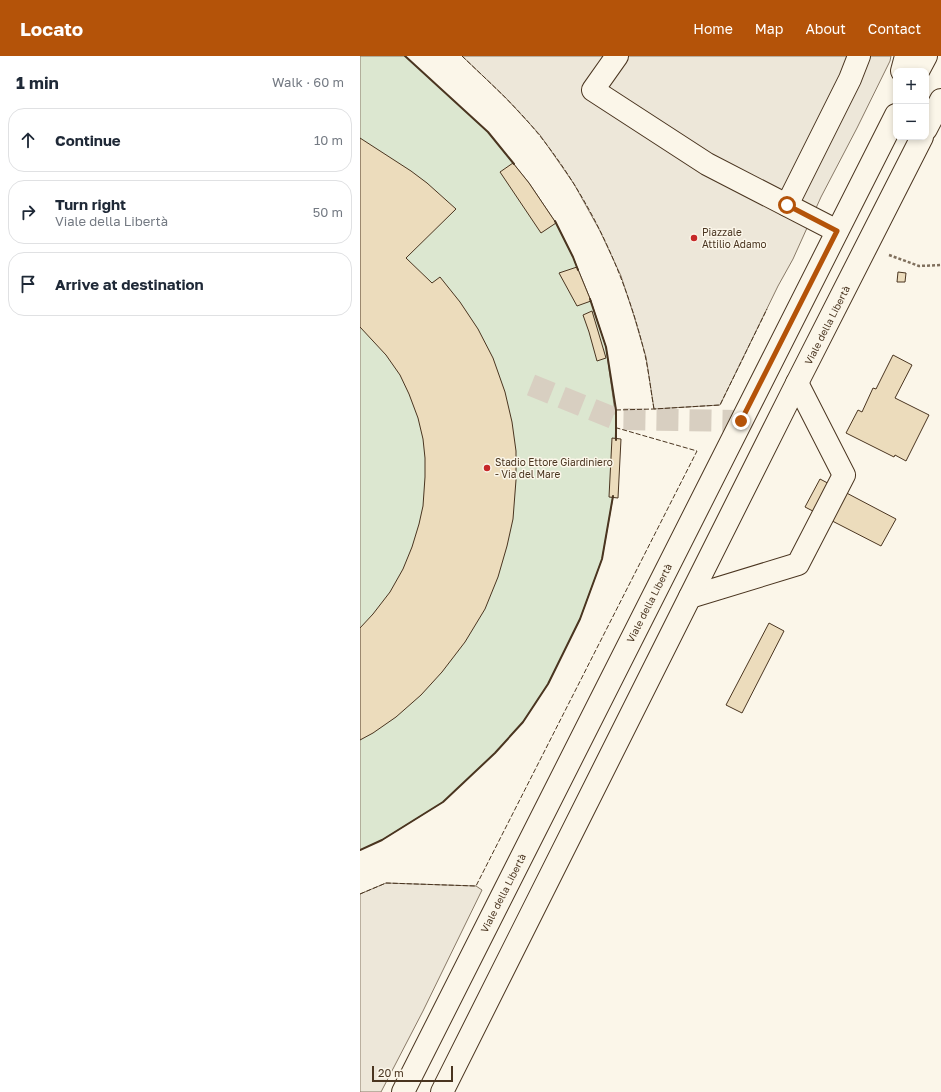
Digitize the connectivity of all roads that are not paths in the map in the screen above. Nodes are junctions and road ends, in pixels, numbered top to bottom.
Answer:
1 (617, 56) edge
2 (860, 56) edge
3 (906, 56) edge
4 (926, 56) edge
5 (903, 68) edge
6 (920, 68) edge
7 (941, 100) edge
8 (894, 104) edge
9 (893, 121) edge
10 (929, 123) edge
11 (920, 140) edge
12 (882, 143) junction
13 (787, 205) junction
14 (837, 231) junction
15 (797, 382) junction
16 (690, 597) junction
17 (403, 1092) edge
18 (442, 1092) edge

1 - 13 main road
2 - 13 main road
3 - 5 main road
4 - 6 main road
7 - 10 main road
8 - 12 main road
9 - 12 main road, Viale della Libertà
11 - 15 main road, Viale della Libertà
12 - 14 main road, Viale della Libertà
13 - 14 main road
14 - 17 main road, Viale della Libertà
15 - 16 main road, Viale della Libertà
15 - 16 main road
16 - 18 main road, Viale della Libertà

